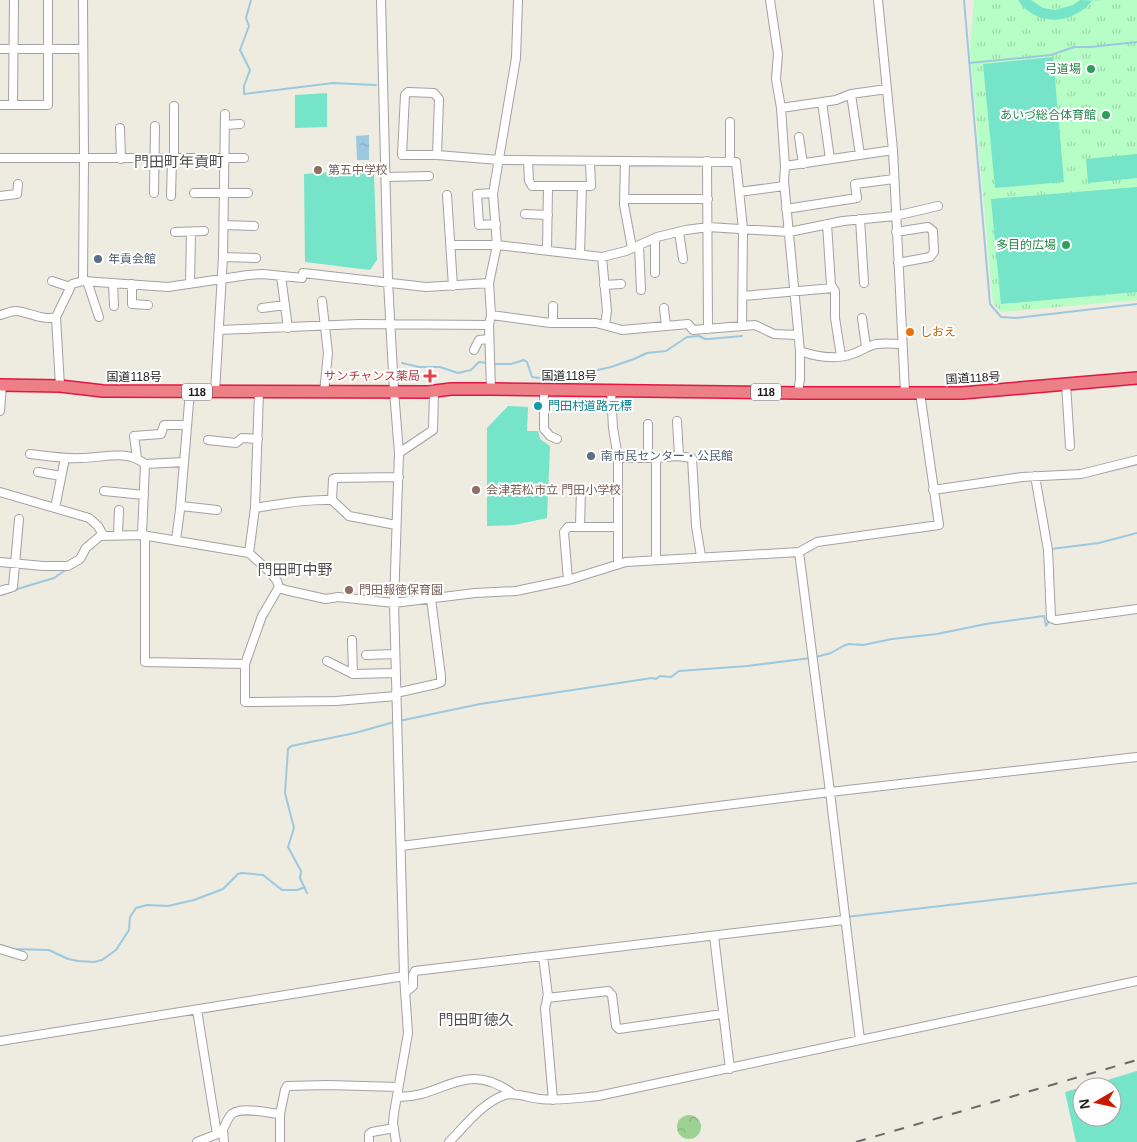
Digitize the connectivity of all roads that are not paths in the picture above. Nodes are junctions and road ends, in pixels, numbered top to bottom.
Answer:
1 (14, 0) edge
2 (48, 0) edge
3 (83, 0) edge
4 (381, 0) edge
5 (518, 0) edge
6 (770, 0) edge
7 (878, 0) edge
8 (0, 49) edge
9 (14, 49) junction
10 (83, 49) junction
11 (49, 50) junction
12 (887, 89) junction
13 (851, 94) junction
14 (822, 102) junction
15 (0, 105) edge
16 (13, 105) junction
17 (174, 106) dead end
18 (782, 108) junction
19 (225, 114) dead end
20 (730, 122) dead end
21 (225, 124) junction
22 (240, 124) dead end
23 (154, 126) dead end
24 (120, 128) dead end
25 (799, 137) dead end
26 (893, 150) junction
27 (437, 155) junction
28 (860, 155) junction
29 (0, 158) edge
30 (154, 158) junction
31 (173, 158) junction
32 (225, 158) junction
33 (244, 158) dead end
34 (84, 159) junction
35 (120, 159) junction
36 (830, 159) junction
37 (499, 160) junction
38 (528, 160) junction
39 (590, 160) junction
40 (624, 161) junction
41 (707, 161) junction
42 (730, 162) junction
43 (803, 164) junction
44 (785, 166) junction
45 (429, 176) dead end
46 (386, 177) junction
47 (894, 179) junction
48 (18, 184) dead end
49 (548, 186) junction
50 (582, 186) junction
51 (784, 186) junction
52 (739, 192) junction
53 (154, 193) dead end
54 (194, 193) dead end
55 (224, 193) junction
56 (248, 193) dead end
57 (493, 193) junction
58 (448, 195) dead end
59 (0, 196) edge
60 (171, 196) dead end
61 (625, 199) junction
62 (708, 199) junction
63 (938, 206) dead end
64 (786, 209) junction
65 (524, 214) dead end
66 (548, 214) junction
67 (895, 216) junction
68 (860, 219) junction
69 (496, 224) junction
70 (827, 224) junction
71 (224, 225) junction
72 (254, 226) dead end
73 (708, 227) junction
74 (743, 229) junction
75 (204, 231) dead end
76 (175, 232) dead end
77 (191, 232) junction
78 (679, 232) junction
79 (788, 232) junction
80 (896, 232) junction
81 (655, 238) junction
82 (451, 245) junction
83 (497, 245) junction
84 (635, 247) junction
85 (547, 250) junction
86 (580, 254) junction
87 (223, 257) junction
88 (602, 257) junction
89 (256, 258) dead end
90 (683, 259) dead end
91 (898, 263) junction
92 (655, 273) dead end
93 (281, 276) junction
94 (222, 280) junction
95 (85, 281) junction
96 (388, 281) junction
97 (52, 282) dead end
98 (113, 283) junction
99 (489, 283) junction
100 (864, 283) dead end
101 (132, 284) junction
102 (190, 284) junction
103 (621, 284) dead end
104 (604, 285) junction
105 (452, 286) junction
106 (70, 287) junction
107 (833, 288) junction
108 (642, 290) dead end
109 (794, 293) junction
110 (744, 296) junction
111 (322, 301) dead end
112 (148, 305) dead end
113 (285, 305) junction
114 (114, 306) dead end
115 (553, 306) dead end
116 (262, 308) dead end
117 (664, 308) dead end
118 (0, 315) edge
119 (491, 315) junction
120 (56, 316) junction
121 (99, 317) dead end
122 (862, 318) dead end
123 (550, 323) junction
124 (390, 324) junction
125 (489, 325) junction
126 (605, 325) junction
127 (326, 326) junction
128 (666, 326) junction
129 (742, 326) junction
130 (288, 328) junction
131 (708, 329) junction
132 (219, 330) junction
133 (798, 335) junction
134 (489, 339) junction
135 (902, 344) junction
136 (866, 347) junction
137 (474, 350) dead end
138 (800, 351) junction
139 (840, 356) junction
140 (1137, 378) edge
141 (1066, 384) junction
142 (1, 386) edge
143 (60, 386) junction
144 (491, 389) junction
145 (544, 390) junction
146 (611, 390) junction
147 (190, 391) junction
148 (394, 391) junction
149 (434, 391) junction
150 (215, 392) junction
151 (259, 392) junction
152 (324, 392) junction
153 (905, 392) junction
154 (798, 393) junction
155 (920, 393) junction
156 (0, 411) edge
157 (677, 421) dead end
158 (648, 424) dead end
159 (187, 426) junction
160 (258, 439) junction
161 (557, 439) dead end
162 (208, 440) dead end
163 (1070, 446) dead end
164 (399, 453) junction
165 (30, 454) dead end
166 (679, 456) junction
167 (65, 458) junction
168 (137, 458) junction
169 (618, 458) junction
170 (652, 458) junction
171 (1137, 460) edge
172 (184, 462) junction
173 (145, 464) junction
174 (38, 472) dead end
175 (61, 476) junction
176 (1035, 476) junction
177 (399, 477) junction
178 (580, 488) dead end
179 (934, 490) junction
180 (104, 491) dead end
181 (0, 492) edge
182 (144, 495) junction
183 (332, 500) junction
184 (181, 506) junction
185 (55, 508) junction
186 (255, 508) junction
187 (119, 510) dead end
188 (218, 510) dead end
189 (19, 519) dead end
190 (396, 525) junction
191 (580, 527) junction
192 (618, 527) junction
193 (103, 535) junction
194 (118, 535) junction
195 (144, 535) junction
196 (176, 540) junction
197 (799, 552) junction
198 (249, 554) junction
199 (701, 556) junction
200 (656, 559) junction
201 (0, 562) edge
202 (15, 563) junction
203 (618, 564) junction
204 (568, 580) junction
205 (279, 587) junction
206 (0, 590) edge
207 (431, 599) junction
208 (394, 603) junction
209 (1137, 610) edge
210 (352, 640) dead end
211 (395, 654) junction
212 (366, 655) dead end
213 (327, 661) dead end
214 (245, 664) junction
215 (396, 673) junction
216 (353, 674) junction
217 (396, 695) junction
218 (1137, 757) edge
219 (830, 792) junction
220 (401, 846) junction
221 (844, 920) junction
222 (714, 936) junction
223 (0, 949) edge
224 (23, 956) dead end
225 (543, 956) junction
226 (404, 976) junction
227 (1137, 981) edge
228 (406, 992) junction
229 (547, 998) junction
230 (197, 1010) junction
231 (722, 1014) junction
232 (860, 1040) junction
233 (0, 1041) edge
234 (730, 1069) junction
235 (398, 1087) junction
236 (513, 1094) junction
237 (397, 1097) junction
238 (553, 1100) junction
239 (280, 1114) junction
240 (394, 1128) junction
241 (220, 1132) junction
242 (197, 1142) edge
243 (224, 1142) edge
244 (280, 1142) edge
245 (369, 1142) edge
246 (396, 1142) edge
247 (449, 1142) edge

1 - 9 street
2 - 11 street
3 - 10 street
4 - 46 street
5 - 37 street
6 - 18 street
7 - 12 street
8 - 9 street
9 - 11 street
9 - 16 street
10 - 11 street
10 - 34 street
11 - 16 street
12 - 13 street
12 - 26 street
13 - 14 street
13 - 28 street
14 - 18 street
14 - 36 street
15 - 16 street
17 - 31 street
18 - 44 street
19 - 21 street
20 - 42 street
21 - 22 street
21 - 32 street
23 - 30 street
24 - 35 street
25 - 43 street
26 - 28 street
26 - 47 street
27 - 27 street
27 - 37 street
28 - 36 street
29 - 34 street
30 - 31 street
30 - 35 street
30 - 53 street
31 - 32 street
31 - 60 street
32 - 33 street
32 - 55 street
34 - 35 street
34 - 95 street
36 - 43 street
37 - 38 street
37 - 57 street
38 - 39 street
38 - 49 street
39 - 40 street
39 - 50 street
40 - 41 street
40 - 61 street
41 - 42 street
41 - 62 street
42 - 52 street
43 - 44 street
44 - 51 street
45 - 46 street
46 - 96 street
47 - 64 street
47 - 67 street
48 - 59 street
49 - 50 street
49 - 66 street
50 - 86 street
51 - 52 street
51 - 64 street
52 - 74 street
54 - 55 street
55 - 56 street
55 - 71 street
57 - 69 street
57 - 69 street
58 - 82 street
61 - 62 street
61 - 84 street
62 - 73 street
63 - 67 street
64 - 79 street
65 - 66 street
66 - 85 street
67 - 68 street
67 - 80 street
68 - 70 street
68 - 100 street
69 - 83 street
70 - 79 street
70 - 107 street
71 - 72 street
71 - 87 street
73 - 74 street
73 - 78 street
73 - 131 street
74 - 79 street
74 - 110 street
75 - 77 street
76 - 77 street
77 - 102 street
78 - 81 street
78 - 90 street
79 - 109 street
80 - 91 street
80 - 91 street
81 - 84 street
81 - 92 street
82 - 83 street
82 - 105 street
83 - 85 street
83 - 99 street
84 - 88 street
84 - 108 street
85 - 86 street
86 - 88 street
87 - 89 street
87 - 94 street
88 - 104 street
91 - 135 street
93 - 94 street
93 - 96 street
93 - 113 street
94 - 102 street
94 - 132 street
95 - 98 street
95 - 106 street
95 - 121 street
96 - 105 street
96 - 124 street
97 - 106 street
98 - 101 street
98 - 114 street
99 - 105 street
99 - 119 street
101 - 102 street
101 - 112 street
103 - 104 street
104 - 126 street
106 - 120 street
107 - 109 street
107 - 139 street
109 - 110 street
109 - 133 street
110 - 129 street
111 - 127 street
113 - 116 street
113 - 130 street
115 - 123 street
117 - 128 street
118 - 120 street
119 - 123 street
119 - 125 street
120 - 143 street
122 - 136 street
123 - 126 street
124 - 125 street
124 - 127 street
124 - 148 street
125 - 134 street
126 - 128 street
127 - 130 street
127 - 152 street
128 - 131 street
129 - 131 street
129 - 133 street
130 - 132 street
132 - 150 street
133 - 138 street
134 - 137 street
134 - 144 street
135 - 136 street
135 - 153 street
136 - 139 street
138 - 139 street
138 - 154 street
140 - 141 highway, 国道118号 / 118
141 - 155 highway, 国道118号 / 118
141 - 163 street
142 - 143 highway, 国道118号 / 118
142 - 156 street
143 - 147 highway, 国道118号 / 118
144 - 145 highway, 国道118号 / 118
144 - 149 highway, 国道118号 / 118
145 - 146 highway, 国道118号 / 118
145 - 161 street
146 - 154 highway, 国道118号 / 118
146 - 169 street
147 - 150 highway, 国道118号 / 118
147 - 159 street
148 - 149 highway, 国道118号 / 118
148 - 152 highway, 国道118号 / 118
148 - 164 street
149 - 164 street
150 - 151 highway, 国道118号 / 118
151 - 152 highway, 国道118号 / 118
151 - 160 street
153 - 154 highway, 国道118号 / 118
153 - 155 highway, 国道118号 / 118
155 - 179 street
157 - 166 street
158 - 170 street
159 - 168 street
159 - 172 street
160 - 162 street
160 - 186 street
164 - 177 street
165 - 167 street
166 - 170 street
166 - 199 street
167 - 168 street
167 - 175 street
168 - 173 street
169 - 170 street
169 - 192 street
170 - 200 street
171 - 176 street
172 - 173 street
172 - 184 street
173 - 182 street
174 - 175 street
175 - 185 street
176 - 179 street
176 - 209 street
177 - 183 street
177 - 190 street
178 - 191 street
179 - 197 street
180 - 182 street
181 - 185 street
182 - 195 street
183 - 186 street
183 - 190 street
184 - 188 street
184 - 196 street
185 - 193 street
186 - 198 street
187 - 194 street
189 - 202 street
190 - 208 street
191 - 192 street
191 - 204 street
192 - 203 street
193 - 194 street
193 - 202 street
194 - 195 street
195 - 196 street
195 - 214 street
196 - 198 street
197 - 199 street
197 - 219 street
198 - 205 street
199 - 200 street
200 - 203 street
201 - 202 street
202 - 206 street
203 - 204 street
204 - 207 street
205 - 208 street
205 - 214 street
207 - 208 street
207 - 217 street
208 - 211 street
210 - 216 street
211 - 212 street
211 - 215 street
213 - 216 street
214 - 217 street
215 - 216 street
215 - 217 street
217 - 220 street
218 - 219 street
219 - 220 street
219 - 221 street
220 - 226 street
221 - 222 street
221 - 232 street
222 - 225 street
222 - 231 street
223 - 224 street
225 - 228 street
225 - 229 street
226 - 228 street
226 - 230 street
227 - 232 street
228 - 235 street
229 - 231 street
229 - 238 street
230 - 233 street
230 - 241 street
231 - 234 street
232 - 234 street
234 - 238 street
235 - 237 street
235 - 239 street
236 - 237 street
236 - 238 street
236 - 247 street
237 - 240 street
239 - 241 street
239 - 244 street
240 - 245 street
240 - 246 street
241 - 242 street
241 - 243 street

